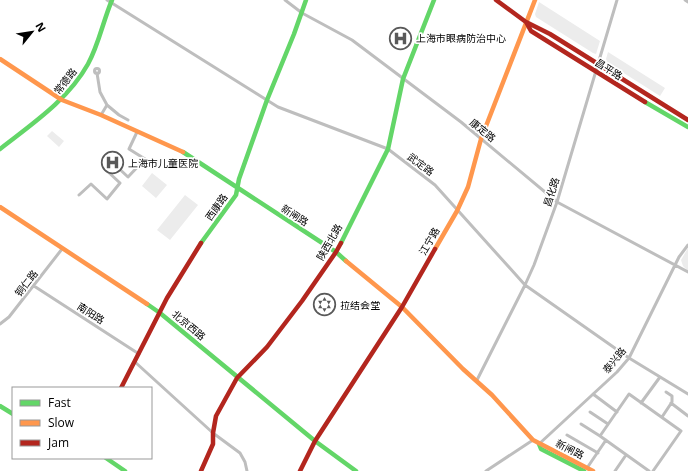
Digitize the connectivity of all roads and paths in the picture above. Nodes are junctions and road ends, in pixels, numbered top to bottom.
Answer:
1 (285, 0) edge
2 (306, 0) edge
3 (434, 0) edge
4 (496, 0) edge
5 (535, 0) edge
6 (617, 0) edge
7 (685, 0) edge
8 (110, 1) edge
9 (688, 2) edge
10 (302, 13) junction
11 (526, 22) junction
12 (0, 59) edge
13 (598, 64) junction
14 (596, 72) junction
15 (97, 73) dead end
16 (403, 79) junction
17 (62, 100) junction
18 (267, 100) junction
19 (107, 105) junction
20 (101, 115) junction
21 (128, 120) dead end
22 (688, 120) edge
23 (688, 127) edge
24 (137, 132) junction
25 (481, 139) junction
26 (0, 149) edge
27 (388, 149) junction
28 (236, 187) junction
29 (79, 195) dead end
30 (557, 202) junction
31 (0, 207) edge
32 (457, 211) junction
33 (688, 245) edge
34 (62, 249) junction
35 (336, 252) junction
36 (675, 264) junction
37 (688, 272) edge
38 (525, 285) junction
39 (34, 286) junction
40 (402, 307) junction
41 (160, 313) junction
42 (0, 324) edge
43 (139, 354) junction
44 (629, 358) junction
45 (135, 362) junction
46 (660, 377) junction
47 (237, 378) junction
48 (477, 380) junction
49 (122, 387) edge
50 (666, 392) dead end
51 (593, 394) junction
52 (688, 394) edge
53 (641, 402) junction
54 (671, 404) junction
55 (0, 406) edge
56 (590, 412) dead end
57 (617, 412) junction
58 (12, 413) edge
59 (688, 416) edge
60 (662, 417) junction
61 (581, 424) dead end
62 (608, 424) junction
63 (213, 432) junction
64 (567, 435) dead end
65 (600, 436) junction
66 (533, 440) junction
67 (606, 440) junction
68 (315, 441) junction
69 (538, 444) junction
70 (598, 453) junction
71 (626, 455) junction
72 (107, 459) edge
73 (586, 469) edge
74 (125, 471) edge
75 (201, 471) edge
76 (247, 471) edge
77 (300, 471) edge
78 (356, 471) edge
79 (486, 471) edge
80 (593, 471) edge
81 (615, 471) edge
82 (649, 471) edge
83 (653, 471) edge

1 - 10 street, 康定路
2 - 10 main road, 西康路
3 - 16 main road, 陕西北路
4 - 11 main road, 昌平路
5 - 11 main road, 江宁路
6 - 13 street, 昌化路
7 - 9 street
8 - 17 main road, 常德路
8 - 18 street, 武定路
10 - 16 street, 康定路
10 - 18 main road, 西康路
11 - 13 main road, 昌平路
11 - 14 main road, 昌平路
11 - 25 main road, 江宁路
12 - 17 main road, 新闸路
13 - 14 street, 昌化路
13 - 22 main road, 昌平路
14 - 23 main road, 昌平路
14 - 30 street, 昌化路
15 - 19 street
16 - 25 street, 康定路
16 - 27 main road, 陕西北路
17 - 20 main road, 新闸路
17 - 26 main road, 常德路
18 - 27 street, 武定路
18 - 28 main road, 西康路
19 - 20 street
19 - 21 street
20 - 24 main road, 新闸路
24 - 28 main road, 新闸路
24 - 29 street
25 - 30 street, 康定路
25 - 32 main road, 江宁路
27 - 32 street, 武定路
27 - 35 main road, 陕西北路
28 - 35 main road, 新闸路
28 - 41 main road, 西康路
30 - 36 street, 康定路
30 - 38 street, 昌化路
31 - 34 main road, 北京西路
32 - 38 street, 武定路
32 - 40 main road, 江宁路
33 - 36 street, 泰兴路
34 - 39 street, 铜仁路
34 - 41 main road, 北京西路
35 - 40 main road, 新闸路
35 - 47 main road, 陕西北路
36 - 37 street, 康定路
36 - 44 street, 泰兴路
38 - 44 street, 武定路
38 - 48 street, 昌化路
39 - 42 street, 铜仁路
39 - 43 street, 南阳路
40 - 48 main road, 新闸路
40 - 68 main road, 江宁路
41 - 43 main road, 西康路
41 - 47 main road, 北京西路
43 - 45 main road, 西康路
44 - 46 street, 武定路
44 - 51 street, 泰兴路
45 - 49 main road, 西康路
45 - 63 street
46 - 52 street, 武定路
46 - 53 street
47 - 63 main road, 陕西北路
47 - 68 main road, 北京西路
48 - 66 main road, 新闸路
50 - 54 street
51 - 57 street
51 - 69 street, 泰兴路
53 - 57 street
53 - 60 street
54 - 59 street
54 - 60 street
55 - 58 main road
56 - 62 street
57 - 62 street
60 - 83 street
61 - 65 street
62 - 65 street
63 - 75 main road, 陕西北路
63 - 76 street
64 - 70 street
65 - 67 street
66 - 69 main road, 新闸路
66 - 79 street
67 - 70 street
67 - 71 street
68 - 77 main road, 江宁路
68 - 78 main road, 北京西路
69 - 73 main road, 新闸路
70 - 73 street
71 - 81 street
71 - 82 street
72 - 74 main road
73 - 80 main road, 新闸路

